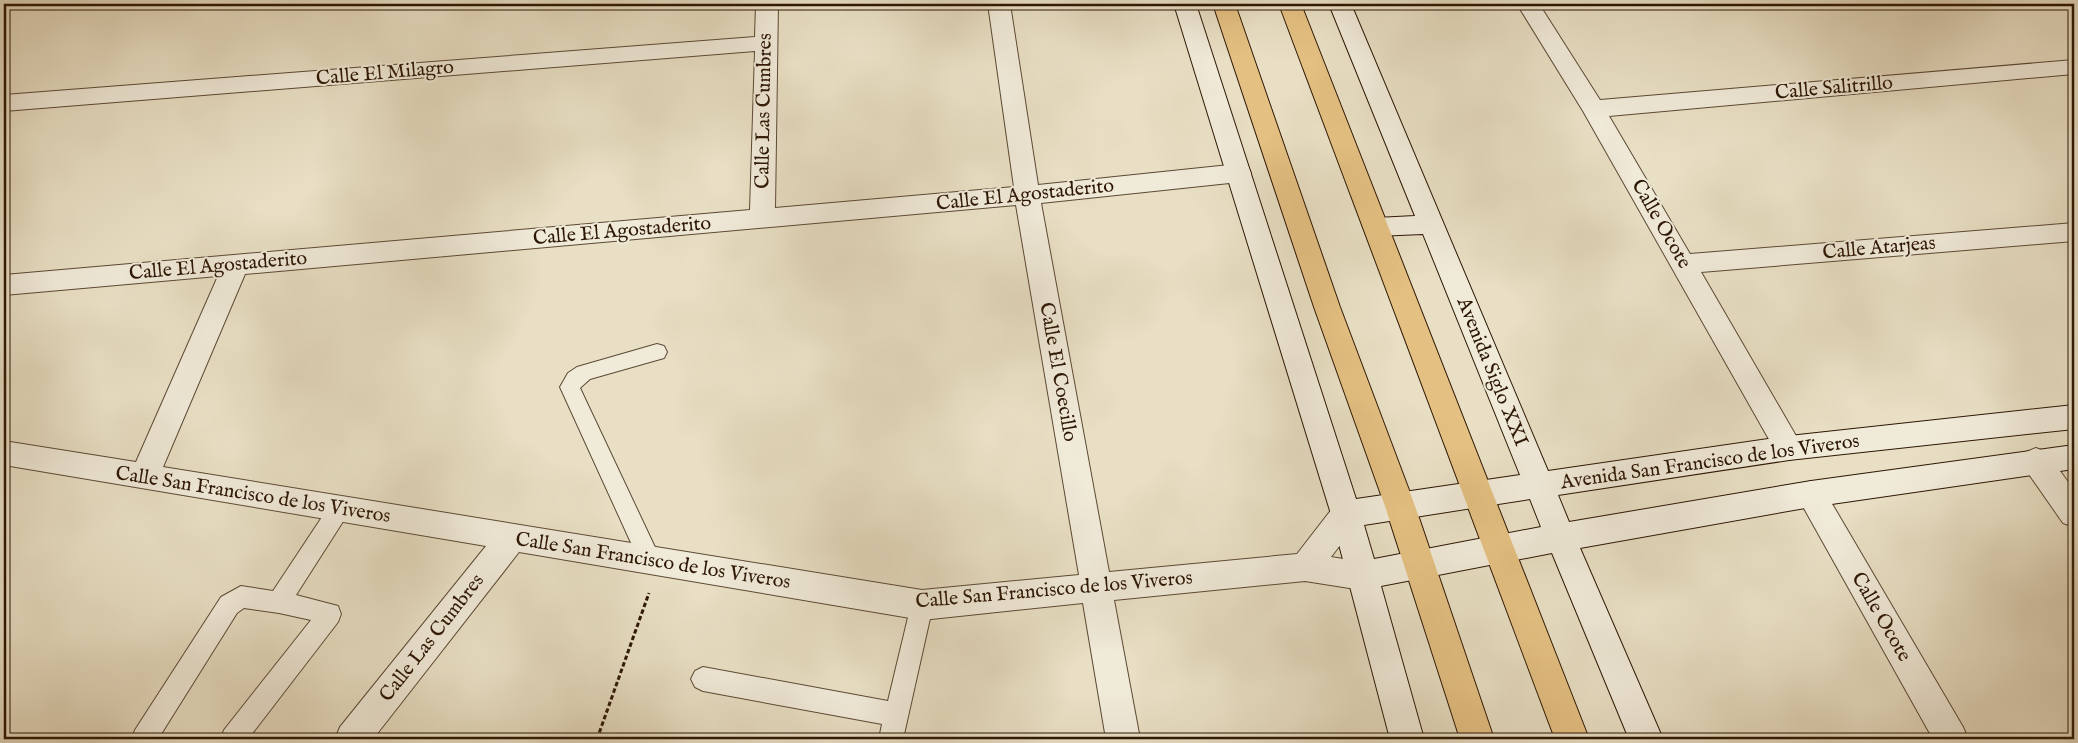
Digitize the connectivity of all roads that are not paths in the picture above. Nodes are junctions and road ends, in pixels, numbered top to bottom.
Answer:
1 (767, 4) edge
2 (999, 4) edge
3 (1186, 4) edge
4 (1224, 4) edge
5 (1290, 4) edge
6 (1340, 4) edge
7 (1528, 4) edge
8 (766, 42) junction
9 (2074, 68) edge
10 (4, 103) edge
11 (1594, 109) junction
12 (1239, 173) junction
13 (1027, 195) junction
14 (762, 219) junction
15 (1431, 224) junction
16 (1376, 227) junction
17 (2074, 232) edge
18 (236, 264) junction
19 (1684, 264) junction
20 (4, 285) edge
21 (657, 352) dead end
22 (2074, 417) edge
23 (1789, 448) junction
24 (4, 453) edge
25 (2074, 456) edge
26 (2036, 461) junction
27 (144, 476) junction
28 (1540, 486) junction
29 (1479, 494) junction
30 (1811, 494) junction
31 (1400, 506) junction
32 (340, 509) junction
33 (1346, 514) junction
34 (2074, 514) edge
35 (512, 538) junction
36 (1561, 538) junction
37 (1499, 548) junction
38 (655, 561) junction
39 (1418, 563) junction
40 (1305, 567) junction
41 (1362, 576) junction
42 (1096, 587) junction
43 (279, 602) junction
44 (922, 605) junction
45 (703, 679) dead end
46 (896, 715) junction
47 (144, 739) edge
48 (233, 739) edge
49 (352, 739) edge
50 (891, 739) edge
51 (1123, 739) edge
52 (1407, 739) edge
53 (1477, 739) edge
54 (1572, 739) edge
55 (1646, 739) edge
56 (1951, 739) edge

1 - 8 street, Calle Las Cumbres
2 - 13 street, Calle El Coecillo
3 - 12 street
4 - 31 highway
5 - 16 highway
6 - 15 street, Avenida Siglo XXI
7 - 11 street, Calle Ocote
8 - 10 street, Calle El Milagro
8 - 14 street, Calle Las Cumbres
9 - 11 street, Calle Salitrillo
11 - 19 street, Calle Ocote
12 - 13 street, Calle El Agostaderito
12 - 33 street
13 - 14 street, Calle El Agostaderito
13 - 42 street, Calle El Coecillo
14 - 18 street, Calle El Agostaderito
15 - 16 street
15 - 28 street, Avenida Siglo XXI
16 - 29 highway
17 - 19 street, Calle Atarjeas
18 - 20 street, Calle El Agostaderito
18 - 27 street
19 - 23 street, Calle Ocote
21 - 38 lane
22 - 23 street, Avenida San Francisco de los Viveros
23 - 28 street, Avenida San Francisco de los Viveros
24 - 27 street, Calle San Francisco de los Viveros
25 - 26 street
26 - 30 street
26 - 34 street
27 - 32 street, Calle San Francisco de los Viveros
28 - 29 street, Avenida San Francisco de los Viveros
28 - 36 street, Avenida Siglo XXI
29 - 31 street, Avenida San Francisco de los Viveros
29 - 37 highway
30 - 36 street
30 - 56 street, Calle Ocote
31 - 33 street, Avenida San Francisco de los Viveros
31 - 39 highway
32 - 35 street, Calle San Francisco de los Viveros
32 - 43 lane
33 - 40 street
33 - 41 street
35 - 38 street, Calle San Francisco de los Viveros
35 - 49 street, Calle Las Cumbres
36 - 37 street
36 - 55 street, Avenida Siglo XXI
37 - 39 street
37 - 54 highway
38 - 44 street, Calle San Francisco de los Viveros
39 - 41 street
39 - 53 highway
40 - 41 street, Calle San Francisco de los Viveros
40 - 42 street, Calle San Francisco de los Viveros
41 - 52 street
42 - 44 street, Calle San Francisco de los Viveros
42 - 51 street, Calle El Coecillo
43 - 47 lane
43 - 48 lane
44 - 46 lane
45 - 46 lane
46 - 50 lane

